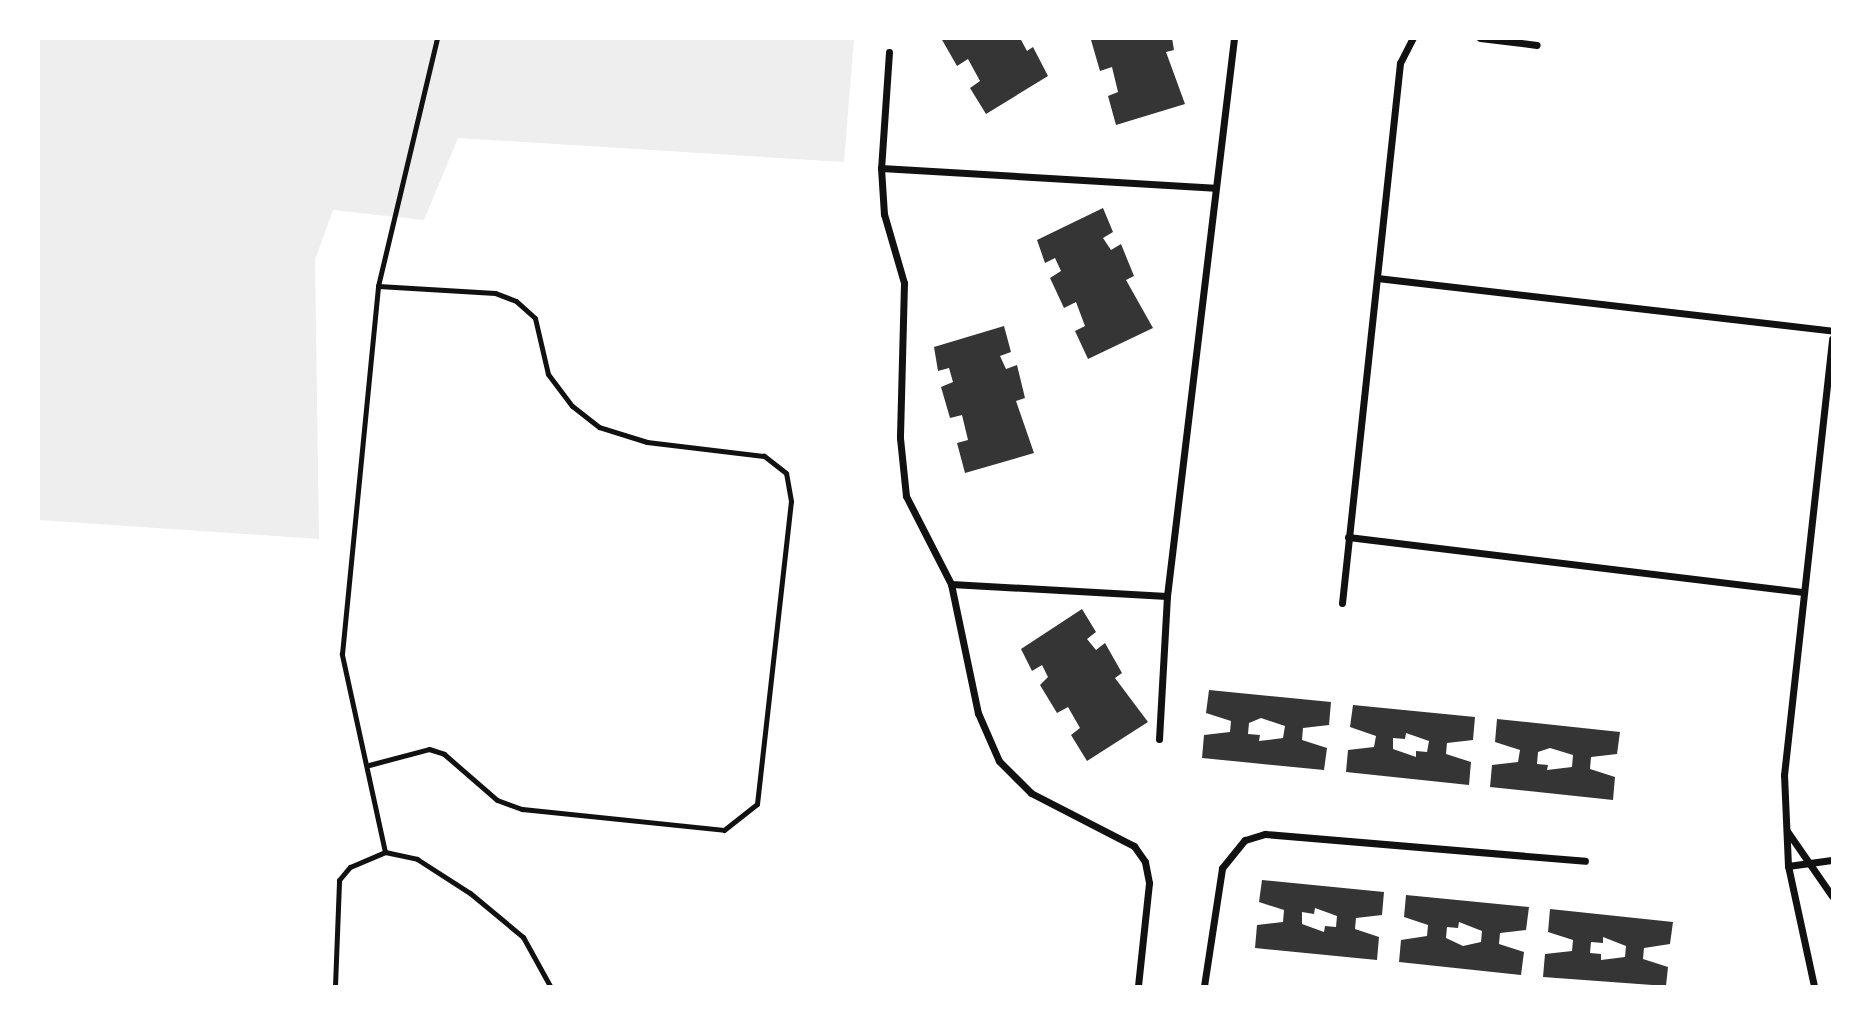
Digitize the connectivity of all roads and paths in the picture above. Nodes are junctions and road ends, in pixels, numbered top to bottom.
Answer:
1 (437, 38) edge
2 (1234, 38) edge
3 (1413, 38) edge
4 (1480, 38) edge
5 (1537, 45) dead end
6 (889, 52) dead end
7 (881, 168) junction
8 (1214, 188) junction
9 (1377, 278) junction
10 (378, 286) junction
11 (1832, 331) edge
12 (1832, 339) edge
13 (1349, 537) junction
14 (951, 584) junction
15 (1804, 592) junction
16 (1167, 596) junction
17 (1342, 603) dead end
18 (1159, 738) dead end
19 (369, 765) junction
20 (1785, 828) junction
21 (385, 852) junction
22 (1832, 860) edge
23 (1585, 861) dead end
24 (1805, 862) junction
25 (1788, 866) junction
26 (1832, 896) edge
27 (335, 986) edge
28 (550, 986) edge
29 (1138, 986) edge
30 (1204, 986) edge
31 (1814, 986) edge

1 - 10 lane
2 - 8 street
3 - 9 street
4 - 5 street
6 - 7 street
7 - 8 street
7 - 14 street
8 - 16 street
9 - 11 street
9 - 13 street
10 - 19 lane
10 - 19 lane
12 - 15 street
13 - 15 street
13 - 17 street
14 - 16 street
14 - 29 street
15 - 20 street
16 - 18 street
19 - 21 lane
20 - 24 street
20 - 25 street
21 - 27 lane
21 - 28 lane
22 - 24 street
23 - 30 street
24 - 25 street
24 - 26 street
25 - 31 street

